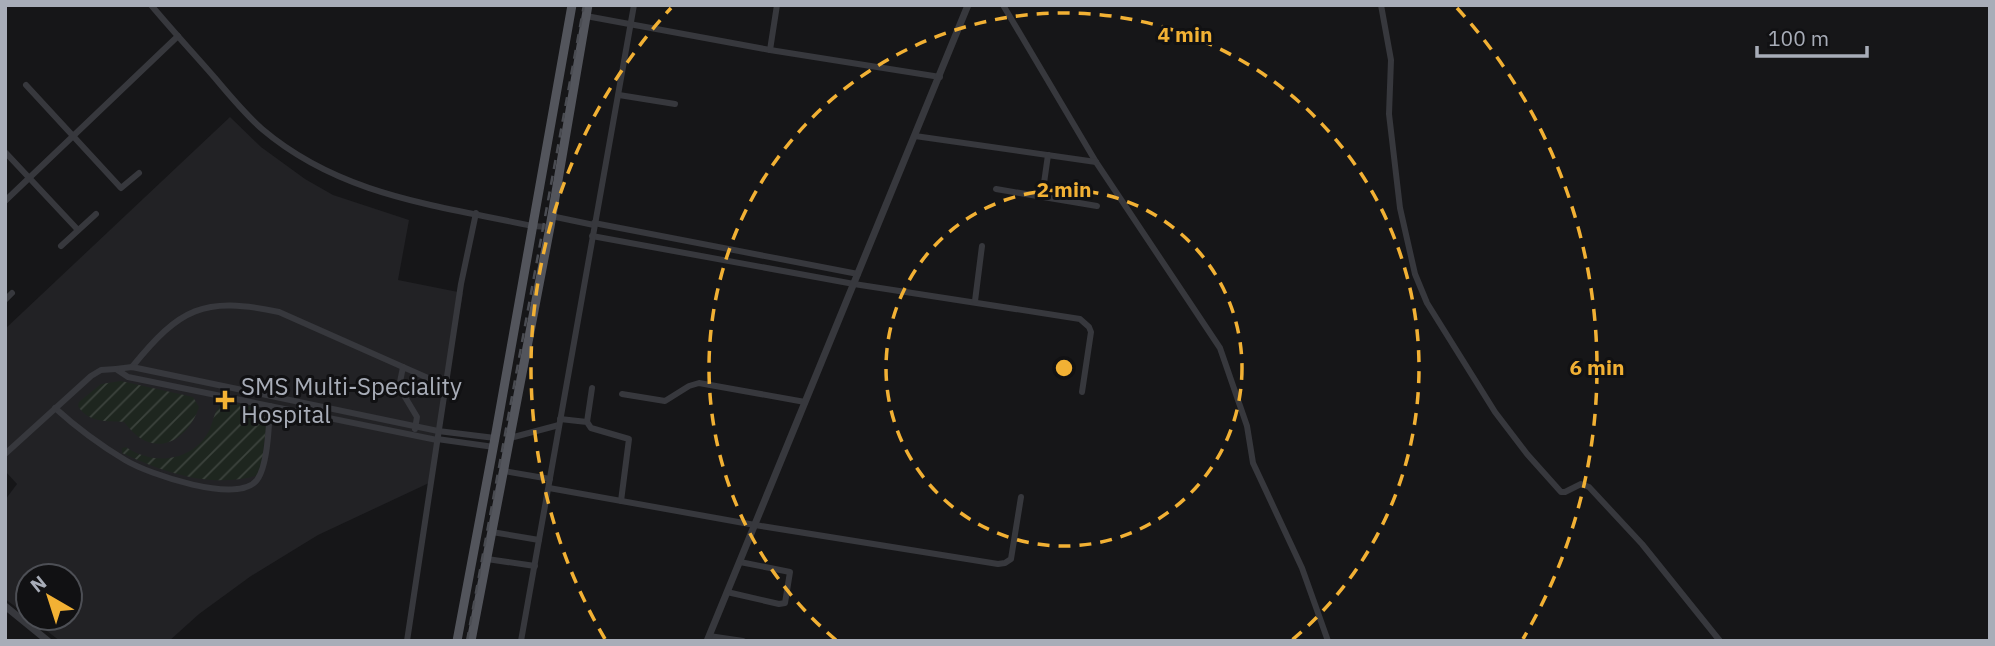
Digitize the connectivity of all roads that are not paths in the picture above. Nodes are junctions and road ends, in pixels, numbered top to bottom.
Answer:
1 (151, 5) edge
2 (572, 5) edge
3 (588, 5) edge
4 (634, 5) edge
5 (777, 5) edge
6 (968, 5) edge
7 (1003, 5) edge
8 (1381, 5) edge
9 (586, 16) junction
10 (631, 24) junction
11 (178, 36) junction
12 (770, 50) junction
13 (940, 77) junction
14 (26, 85) dead end
15 (619, 94) junction
16 (675, 104) dead end
17 (73, 136) junction
18 (915, 136) junction
19 (5, 152) edge
20 (1048, 155) junction
21 (1096, 162) junction
22 (139, 173) dead end
23 (29, 178) junction
24 (996, 190) dead end
25 (1042, 197) junction
26 (5, 201) edge
27 (1097, 206) dead end
28 (96, 214) dead end
29 (475, 214) junction
30 (551, 216) junction
31 (594, 224) junction
32 (532, 226) junction
33 (550, 227) junction
34 (78, 230) junction
35 (592, 236) junction
36 (61, 246) dead end
37 (982, 246) dead end
38 (858, 274) junction
39 (854, 284) junction
40 (12, 293) dead end
41 (5, 300) edge
42 (975, 302) junction
43 (132, 367) junction
44 (403, 367) junction
45 (116, 369) junction
46 (209, 382) junction
47 (437, 382) dead end
48 (592, 388) dead end
49 (207, 392) junction
50 (1082, 393) dead end
51 (622, 394) dead end
52 (805, 402) junction
53 (270, 406) junction
54 (55, 408) junction
55 (559, 422) junction
56 (587, 422) junction
57 (416, 426) junction
58 (439, 430) junction
59 (414, 435) junction
60 (510, 438) junction
61 (437, 439) junction
62 (495, 443) junction
63 (5, 454) edge
64 (504, 471) junction
65 (550, 479) junction
66 (549, 488) junction
67 (1021, 497) dead end
68 (621, 500) junction
69 (755, 525) junction
70 (492, 532) junction
71 (539, 540) junction
72 (487, 559) junction
73 (740, 562) junction
74 (535, 566) junction
75 (727, 592) junction
76 (5, 606) edge
77 (708, 638) edge
78 (48, 641) edge
79 (407, 641) edge
80 (457, 641) edge
81 (471, 641) edge
82 (521, 641) edge
83 (743, 641) edge
84 (1328, 641) edge
85 (1720, 641) edge

1 - 11 street
2 - 32 main road
3 - 9 main road
4 - 10 street
5 - 12 street
6 - 13 street
7 - 21 street
8 - 85 street
9 - 10 street
9 - 30 main road
10 - 12 street
10 - 15 street
11 - 17 street
11 - 29 street
12 - 13 street
13 - 18 street
14 - 17 street
15 - 16 street
15 - 31 street
17 - 22 street
17 - 23 street
18 - 20 street
18 - 38 street
19 - 23 street
20 - 21 street
20 - 25 street
21 - 84 street
23 - 26 street
23 - 34 street
24 - 25 street
25 - 27 street
28 - 34 street
29 - 32 street
29 - 58 street
30 - 31 street
30 - 33 main road
31 - 35 street
31 - 38 street
32 - 33 street
32 - 62 main road
33 - 60 main road
34 - 36 street
35 - 39 street
35 - 55 street
37 - 42 street
38 - 39 street
39 - 42 street
39 - 52 street
40 - 41 street
42 - 50 street
43 - 44 street
43 - 45 street
43 - 46 street
44 - 47 street
44 - 57 street
45 - 49 street
45 - 54 street
46 - 49 street
46 - 57 street
48 - 56 street
49 - 53 street
51 - 52 street
52 - 69 street
53 - 54 street
53 - 59 street
54 - 63 street
55 - 56 street
55 - 60 street
55 - 65 street
56 - 68 street
57 - 58 street
57 - 59 street
58 - 61 street
58 - 62 street
59 - 61 street
60 - 64 main road
61 - 62 street
61 - 79 street
62 - 80 main road
64 - 65 street
64 - 70 main road
65 - 66 street
66 - 68 street
66 - 71 street
67 - 69 street
68 - 69 street
69 - 73 street
70 - 71 street
70 - 72 main road
71 - 74 street
72 - 74 street
72 - 81 main road
73 - 75 street
73 - 75 street
74 - 82 street
75 - 77 street
76 - 78 street
77 - 83 street

